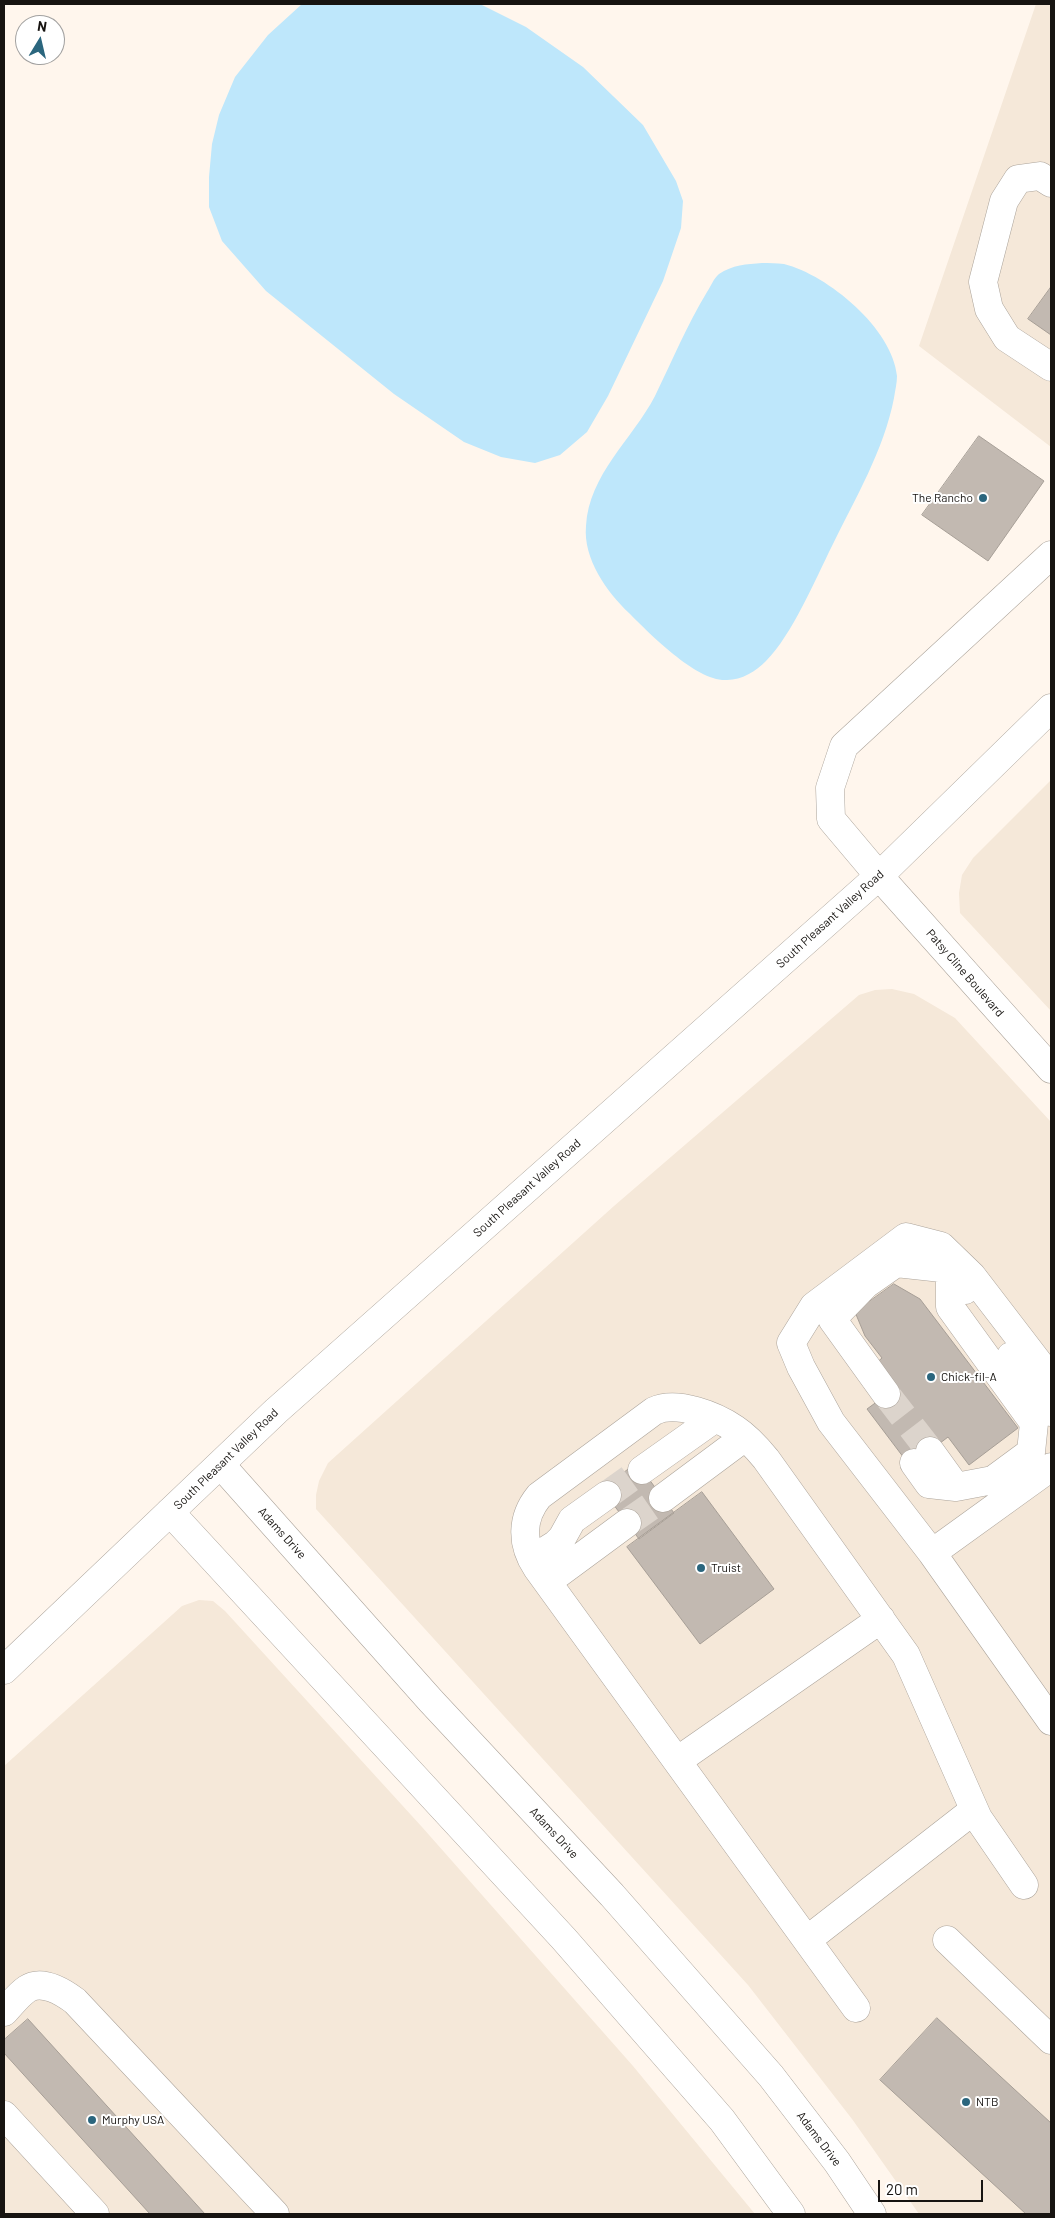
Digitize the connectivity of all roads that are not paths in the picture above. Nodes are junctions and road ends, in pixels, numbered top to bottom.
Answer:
1 (1051, 183) edge
2 (1051, 367) edge
3 (1051, 554) edge
4 (1051, 708) edge
5 (879, 876) junction
6 (1051, 1069) edge
7 (950, 1276) junction
8 (1051, 1379) edge
9 (879, 1393) tunnel mouth
10 (1051, 1412) edge
11 (730, 1428) junction
12 (922, 1457) tunnel mouth
13 (221, 1465) junction
14 (1051, 1467) edge
15 (617, 1509) tunnel mouth
16 (170, 1512) junction
17 (932, 1553) junction
18 (538, 1569) junction
19 (881, 1619) junction
20 (4, 1670) edge
21 (1051, 1720) edge
22 (677, 1761) junction
23 (974, 1810) junction
24 (1024, 1885) dead end
25 (807, 1940) junction
26 (947, 1940) dead end
27 (856, 2008) dead end
28 (4, 2012) edge
29 (1051, 2040) edge
30 (4, 2115) edge
31 (96, 2214) edge
32 (275, 2214) edge
33 (791, 2214) edge
34 (872, 2214) edge

1 - 2 street
3 - 5 street, Patsy Cline Boulevard
4 - 5 street, South Pleasant Valley Road
5 - 6 street, Patsy Cline Boulevard
5 - 13 street, South Pleasant Valley Road
7 - 9 street
7 - 10 street
7 - 12 street
8 - 17 street
11 - 11 street
11 - 18 street
11 - 19 street
13 - 16 street, South Pleasant Valley Road
13 - 34 street, Adams Drive
14 - 17 street
15 - 18 street
16 - 20 street, South Pleasant Valley Road
16 - 33 street
17 - 21 street
18 - 22 street
19 - 22 street
19 - 23 street
22 - 25 street
23 - 24 street
23 - 25 street
25 - 27 street
26 - 29 street
28 - 32 street
30 - 31 street

